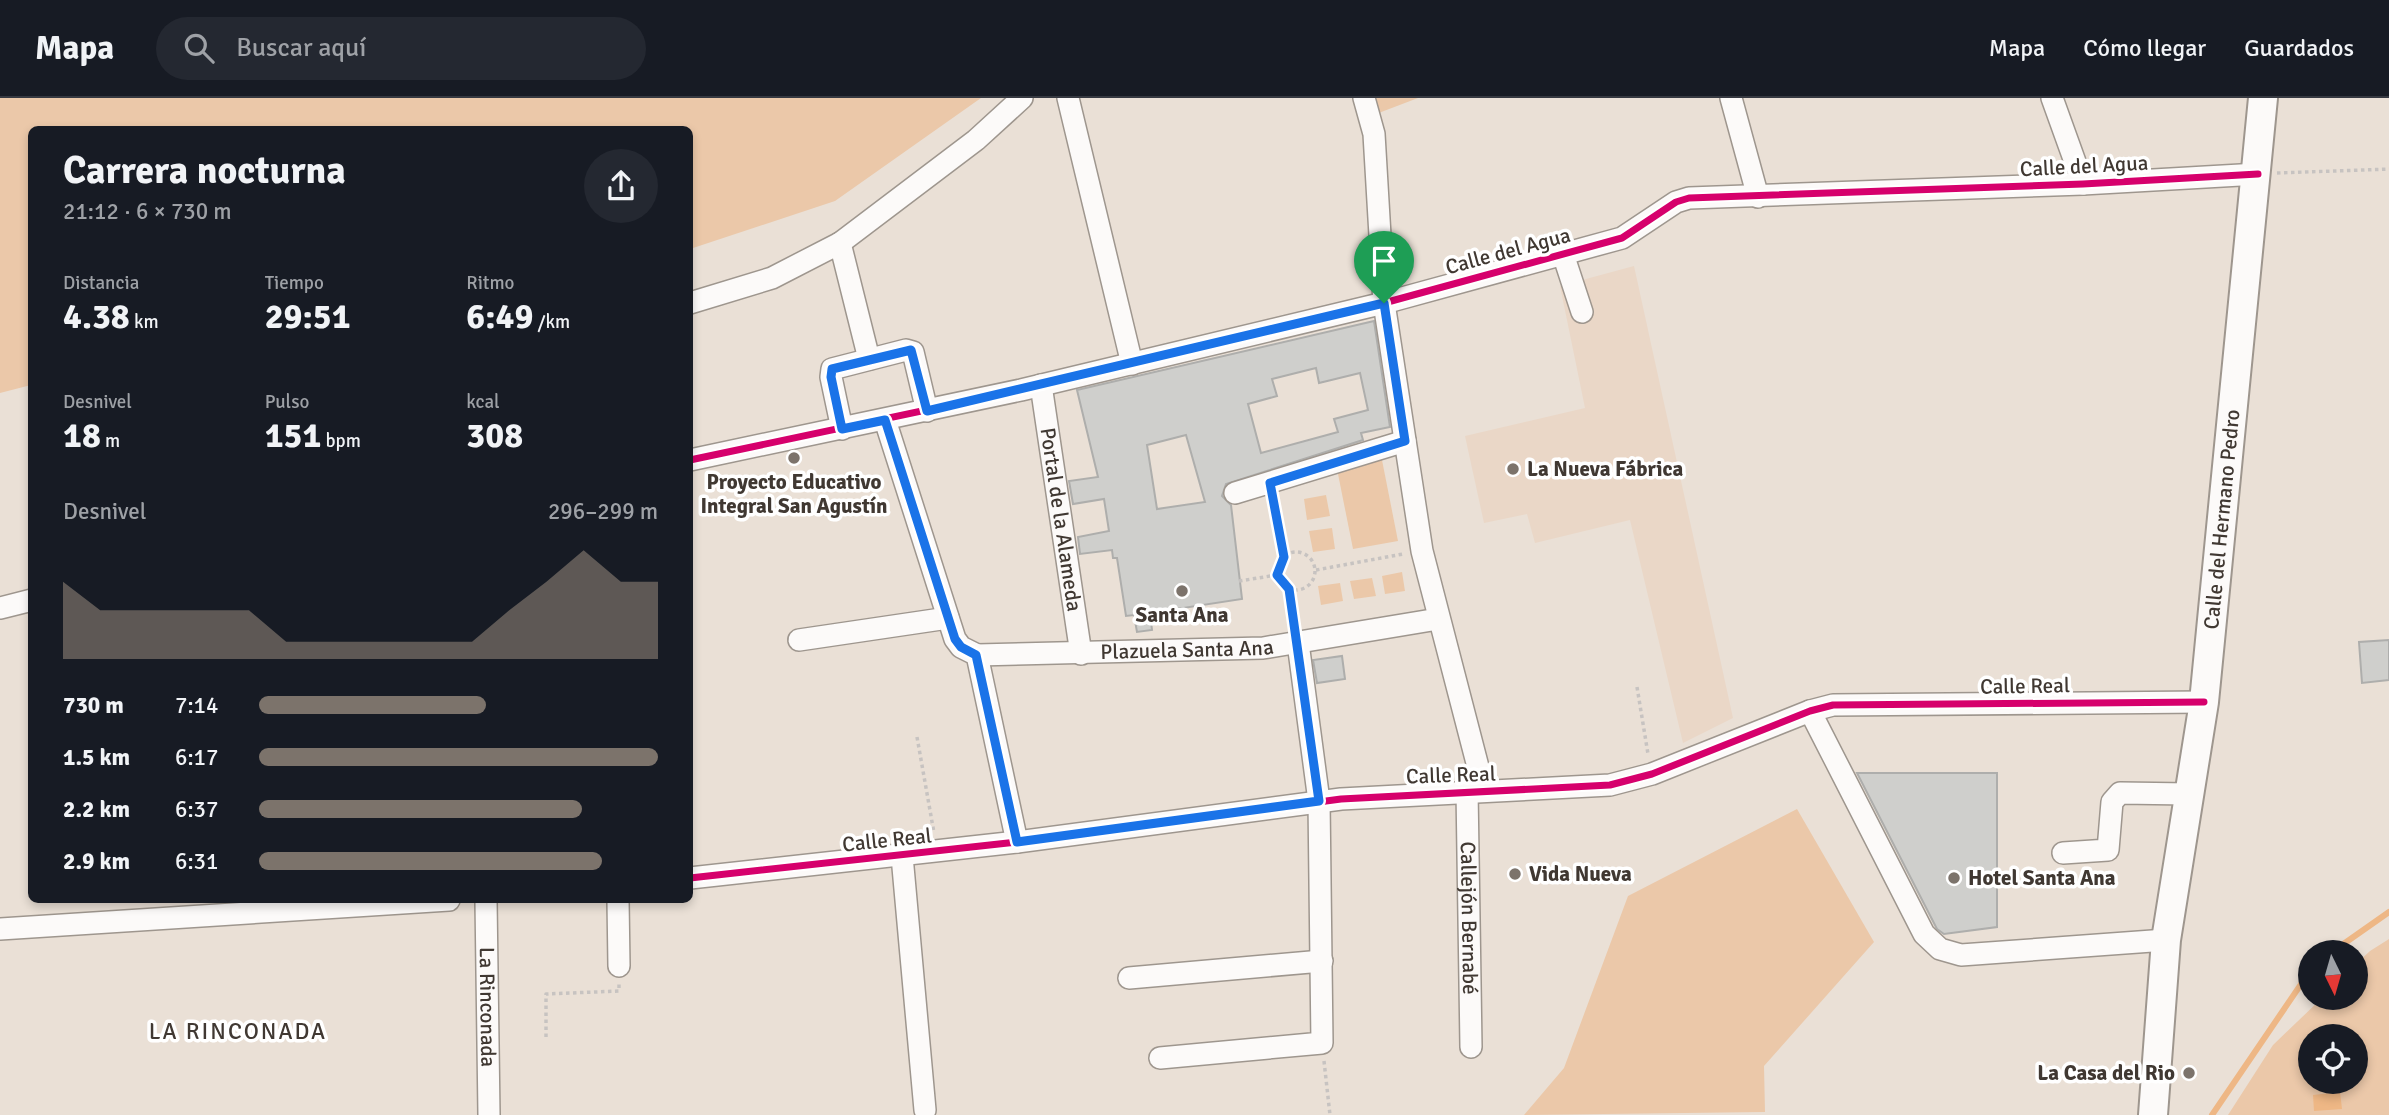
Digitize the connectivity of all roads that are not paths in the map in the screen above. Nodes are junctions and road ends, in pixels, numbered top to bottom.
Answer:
1 (1022, 98) edge
2 (1068, 98) edge
3 (1364, 98) edge
4 (1731, 98) edge
5 (2052, 98) edge
6 (2263, 98) edge
7 (2258, 174) junction
8 (2083, 184) junction
9 (1758, 197) junction
10 (840, 243) junction
11 (1563, 254) junction
12 (693, 302) edge
13 (1384, 303) junction
14 (1582, 312) dead end
15 (869, 359) junction
16 (1132, 364) junction
17 (1041, 385) junction
18 (927, 411) junction
19 (885, 420) junction
20 (842, 429) junction
21 (1405, 441) junction
22 (693, 459) edge
23 (1235, 493) dead end
24 (28, 601) edge
25 (0, 608) edge
26 (948, 618) junction
27 (1438, 619) junction
28 (799, 640) dead end
29 (1298, 643) junction
30 (1081, 654) junction
31 (976, 655) junction
32 (2204, 702) junction
33 (1810, 711) junction
34 (1476, 790) junction
35 (2189, 794) junction
36 (1319, 801) junction
37 (1017, 842) junction
38 (2063, 853) dead end
39 (902, 856) junction
40 (693, 878) edge
41 (355, 903) edge
42 (486, 903) edge
43 (618, 903) edge
44 (311, 905) edge
45 (0, 929) edge
46 (2166, 940) junction
47 (1322, 961) junction
48 (619, 966) road end
49 (1129, 978) dead end
50 (1471, 1047) dead end
51 (1160, 1058) dead end
52 (925, 1110) dead end
53 (489, 1115) edge
54 (2153, 1115) edge

1 - 10 street
2 - 16 street
3 - 13 street
4 - 9 street
5 - 8 street
6 - 7 main road, Calle del Hermano Pedro
7 - 8 street, Calle del Agua
7 - 32 main road, Calle del Hermano Pedro
8 - 9 street, Calle del Agua
9 - 11 street, Calle del Agua
10 - 12 street
10 - 15 street
11 - 13 street, Calle del Agua
11 - 14 street
13 - 16 street, Calle del Agua
13 - 21 street
15 - 18 street
15 - 20 street
16 - 17 street, Calle del Agua
17 - 18 street, Calle del Agua
17 - 30 street, Portal de la Alameda
18 - 19 street, Calle del Agua
19 - 20 street, Calle del Agua
19 - 26 street
20 - 22 street, Calle del Agua
21 - 23 street
21 - 27 street
24 - 25 street
26 - 28 street
26 - 31 street
27 - 29 street, Plazuela Santa Ana
27 - 34 street
29 - 30 street, Plazuela Santa Ana
29 - 36 street
30 - 31 street, Plazuela Santa Ana
31 - 37 street
32 - 33 street, Calle Real
32 - 35 main road, Calle del Hermano Pedro
33 - 34 street, Calle Real
33 - 46 street
34 - 36 street, Calle Real
34 - 50 street, Callejón Bernabé
35 - 38 street
35 - 46 main road, Calle del Hermano Pedro
36 - 37 street, Calle Real
36 - 47 street
37 - 39 street, Calle Real
39 - 40 street, Calle Real
39 - 52 street
41 - 44 street
42 - 53 street, La Rinconada
43 - 48 street
44 - 45 street
46 - 54 main road, Calle del Hermano Pedro
47 - 49 street
47 - 51 street

